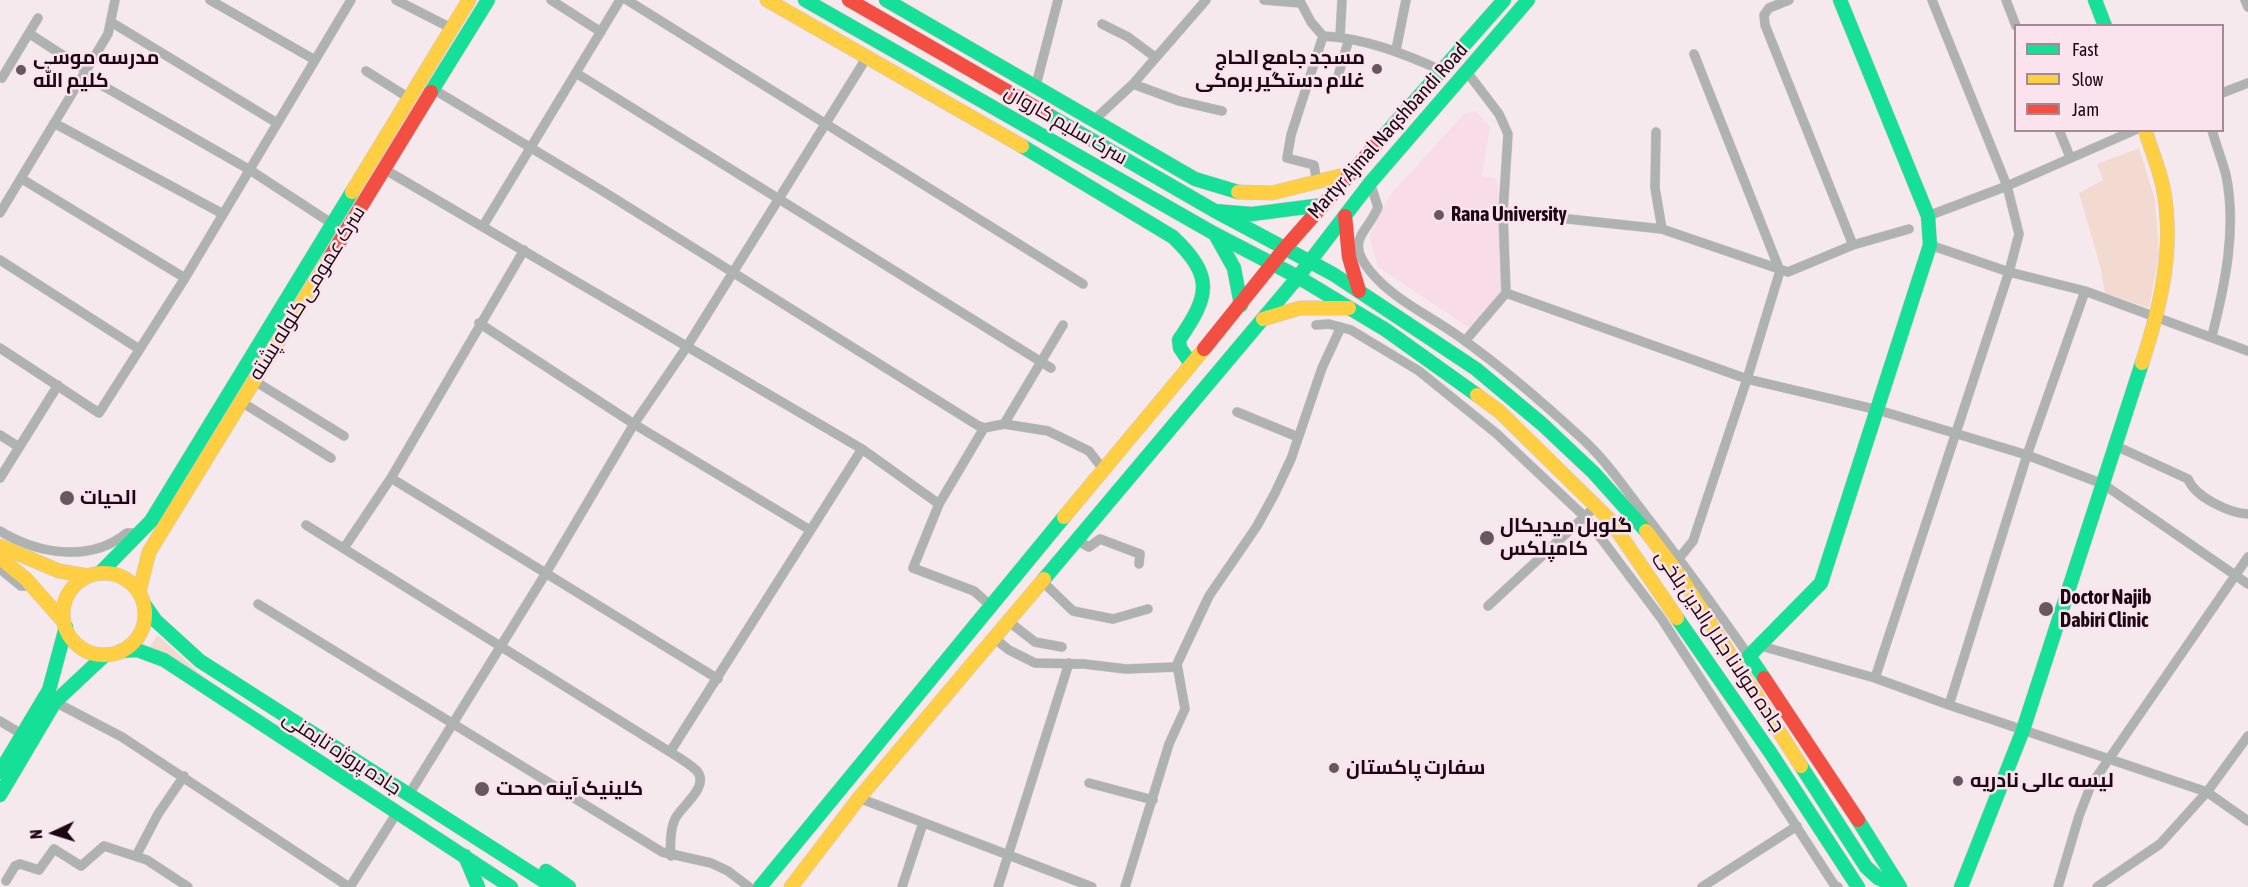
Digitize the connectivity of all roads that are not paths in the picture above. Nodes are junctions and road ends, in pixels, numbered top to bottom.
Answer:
1 (115, 0) edge
2 (210, 0) edge
3 (351, 0) edge
4 (396, 0) edge
5 (469, 0) edge
6 (488, 0) edge
7 (551, 0) edge
8 (620, 0) edge
9 (627, 0) edge
10 (767, 0) edge
11 (805, 0) edge
12 (849, 0) edge
13 (886, 0) edge
14 (1058, 0) edge
15 (1206, 0) edge
16 (1264, 0) edge
17 (1342, 0) edge
18 (1406, 0) edge
19 (1528, 0) edge
20 (1789, 0) edge
21 (1840, 0) edge
22 (1932, 0) edge
23 (2006, 0) edge
24 (2095, 0) edge
25 (2245, 0) edge
26 (1503, 1) edge
27 (1301, 2) edge
28 (2248, 7) edge
29 (38, 18) dead end
30 (111, 22) junction
31 (1102, 24) dead end
32 (2015, 24) edge
33 (2103, 24) edge
34 (451, 28) junction
35 (601, 32) junction
36 (30, 34) junction
37 (1323, 36) junction
38 (1344, 38) junction
39 (1396, 50) junction
40 (1694, 54) dead end
41 (867, 57) junction
42 (1155, 57) junction
43 (315, 60) junction
44 (366, 71) dead end
45 (1443, 71) junction
46 (1467, 72) junction
47 (85, 73) junction
48 (576, 73) junction
49 (0, 77) edge
50 (1336, 83) dead end
51 (2248, 83) edge
52 (1132, 84) junction
53 (1036, 85) junction
54 (433, 89) junction
55 (2224, 93) edge
56 (409, 98) junction
57 (1222, 111) dead end
58 (1093, 121) junction
59 (826, 122) junction
60 (54, 123) junction
61 (277, 123) junction
62 (1656, 132) dead end
63 (2060, 132) edge
64 (2130, 132) edge
65 (2146, 132) edge
66 (2213, 132) edge
67 (530, 148) junction
68 (2070, 157) junction
69 (384, 169) junction
70 (250, 170) junction
71 (1352, 173) junction
72 (22, 180) junction
73 (1317, 183) junction
74 (1370, 183) junction
75 (2007, 186) junction
76 (779, 198) junction
77 (1322, 205) junction
78 (1215, 212) junction
79 (1503, 212) junction
80 (0, 213) edge
81 (223, 214) junction
82 (1344, 216) junction
83 (1928, 216) junction
84 (331, 223) junction
85 (483, 226) junction
86 (1662, 229) junction
87 (1909, 229) dead end
88 (1215, 234) junction
89 (1853, 245) junction
90 (1930, 245) junction
91 (1285, 248) junction
92 (524, 250) junction
93 (0, 260) edge
94 (1309, 261) junction
95 (1273, 264) junction
96 (1780, 271) junction
97 (733, 272) junction
98 (2009, 272) junction
99 (1298, 277) junction
100 (184, 278) junction
101 (1083, 284) dead end
102 (1359, 291) junction
103 (2085, 291) junction
104 (1506, 293) junction
105 (1402, 298) junction
106 (1241, 306) junction
107 (1349, 308) junction
108 (1390, 313) junction
109 (2157, 316) junction
110 (1261, 319) junction
111 (479, 323) junction
112 (1316, 324) dead end
113 (1063, 325) dead end
114 (1341, 327) junction
115 (2212, 336) junction
116 (1465, 341) junction
117 (0, 348) edge
118 (686, 348) junction
119 (139, 349) junction
120 (2248, 351) edge
121 (1040, 361) junction
122 (1191, 364) junction
123 (1052, 368) dead end
124 (254, 380) junction
125 (1747, 380) junction
126 (58, 385) junction
127 (240, 401) junction
128 (1878, 410) junction
129 (1237, 412) dead end
130 (634, 424) junction
131 (1004, 424) junction
132 (984, 428) junction
133 (1956, 434) junction
134 (0, 435) edge
135 (344, 436) dead end
136 (1298, 437) junction
137 (2116, 446) junction
138 (19, 447) junction
139 (862, 449) junction
140 (2027, 455) junction
141 (331, 458) dead end
142 (1103, 469) junction
143 (0, 478) edge
144 (391, 478) junction
145 (2103, 484) junction
146 (939, 504) junction
147 (1596, 506) junction
148 (2248, 514) edge
149 (1585, 517) junction
150 (306, 525) dead end
151 (0, 531) edge
152 (810, 531) junction
153 (139, 533) junction
154 (1076, 540) junction
155 (0, 546) edge
156 (344, 548) junction
157 (1680, 557) junction
158 (2248, 557) edge
159 (0, 558) edge
160 (1139, 564) dead end
161 (0, 569) edge
162 (546, 573) junction
163 (94, 574) junction
164 (2235, 575) junction
165 (1042, 581) junction
166 (2248, 584) edge
167 (32, 586) junction
168 (142, 598) junction
169 (258, 603) dead end
170 (990, 605) junction
171 (1488, 606) dead end
172 (1148, 609) dead end
173 (1008, 621) junction
174 (65, 625) junction
175 (994, 638) junction
176 (501, 646) junction
177 (1761, 646) junction
178 (1062, 647) dead end
179 (121, 651) junction
180 (105, 655) junction
181 (1749, 656) junction
182 (1069, 663) junction
183 (1177, 667) junction
184 (1875, 678) junction
185 (718, 679) junction
186 (55, 702) junction
187 (1949, 705) junction
188 (0, 721) edge
189 (454, 723) junction
190 (2023, 730) junction
191 (23, 735) junction
192 (2248, 736) edge
193 (670, 752) junction
194 (2109, 757) junction
195 (0, 772) edge
196 (184, 776) junction
197 (1089, 783) dead end
198 (2207, 792) junction
199 (0, 795) edge
200 (408, 796) junction
201 (859, 798) junction
202 (1153, 800) junction
203 (398, 811) junction
204 (2248, 821) edge
205 (923, 823) junction
206 (1797, 826) junction
207 (476, 838) junction
208 (1010, 855) junction
209 (136, 856) junction
210 (465, 856) junction
211 (671, 856) junction
212 (6, 881) dead end
213 (1077, 884) edge
214 (188, 887) edge
215 (350, 887) edge
216 (478, 887) edge
217 (511, 887) edge
218 (553, 887) edge
219 (569, 887) edge
220 (749, 887) edge
221 (760, 887) edge
222 (791, 887) edge
223 (902, 887) edge
224 (998, 887) edge
225 (1092, 887) edge
226 (1125, 887) edge
227 (1702, 887) edge
228 (1838, 887) edge
229 (1858, 887) edge
230 (1899, 887) edge
231 (1961, 887) edge
232 (2058, 887) edge
233 (2097, 887) edge

1 - 30 street
2 - 43 street
3 - 43 street
4 - 34 street
5 - 34 main road, سرک عمومی کلوله پشته
6 - 54 main road, سرک عمومی کلوله پشته
7 - 35 street
8 - 35 street
9 - 59 street
10 - 41 main road
11 - 88 main road, جاده مولانا جلال‌الدین بلخی
12 - 78 main road, سرک سلیم کاروان
13 - 53 main road
14 - 53 street
15 - 42 street
16 - 27 street
17 - 38 street
18 - 39 street
19 - 46 main road, Martyr Ajmal Naqshbandi Road
20 - 89 street
21 - 83 main road
22 - 75 street
23 - 32 street
24 - 33 main road
25 - 28 street
26 - 45 main road, Martyr Ajmal Naqshbandi Road
27 - 37 street
29 - 36 street
30 - 47 street
30 - 61 street
31 - 42 street
34 - 56 main road, سرک عمومی کلوله پشته
35 - 48 street
36 - 47 street
36 - 49 street
37 - 38 street
37 - 73 street
38 - 39 street
38 - 50 street
39 - 45 street
40 - 96 street
41 - 59 street
41 - 122 main road
42 - 52 street
43 - 61 street
44 - 56 street
45 - 71 main road, Martyr Ajmal Naqshbandi Road
46 - 74 main road, Martyr Ajmal Naqshbandi Road
46 - 79 street
47 - 60 street
47 - 70 street
48 - 67 street
48 - 76 street
51 - 55 street
52 - 57 street
52 - 58 street
53 - 58 main road
54 - 67 street
54 - 69 main road, سرک عمومی کلوله پشته
56 - 84 main road, سرک عمومی کلوله پشته
58 - 73 main road
59 - 76 street
59 - 101 street
60 - 72 street
60 - 81 street
61 - 70 street
62 - 86 street
63 - 68 street
64 - 68 street
65 - 109 main road
66 - 115 street
67 - 85 street
67 - 97 street
68 - 75 street
69 - 85 street
69 - 124 main road, سرک عمومی کلوله پشته
70 - 81 street
70 - 84 street
71 - 73 main road
71 - 77 main road, Martyr Ajmal Naqshbandi Road
72 - 80 street
72 - 100 street
74 - 82 main road, Martyr Ajmal Naqshbandi Road
74 - 105 street
75 - 83 street
75 - 98 street
76 - 97 street
76 - 121 street
77 - 78 main road
77 - 91 main road, Martyr Ajmal Naqshbandi Road
78 - 91 main road, سرک سلیم کاروان
79 - 86 street
79 - 104 street
81 - 100 street
82 - 94 main road, Martyr Ajmal Naqshbandi Road
82 - 102 main road
83 - 90 main road
84 - 153 main road, سرک عمومی کلوله پشته
85 - 92 street
86 - 96 street
87 - 89 street
88 - 95 main road, جاده مولانا جلال‌الدین بلخی
88 - 106 main road
89 - 96 street
90 - 98 street
90 - 128 main road
91 - 94 main road, جاده مولانا جلال‌الدین بلخی
91 - 95 main road, Martyr Ajmal Naqshbandi Road
92 - 111 street
92 - 118 street
93 - 119 street
94 - 99 main road, Martyr Ajmal Naqshbandi Road
94 - 102 main road, جاده مولانا جلال‌الدین بلخی
95 - 99 main road, جاده مولانا جلال‌الدین بلخی
95 - 106 main road, Martyr Ajmal Naqshbandi Road
96 - 125 street
97 - 118 street
97 - 132 street
98 - 103 street
98 - 133 street
99 - 107 main road, جاده مولانا جلال‌الدین بلخی
99 - 110 main road, Martyr Ajmal Naqshbandi Road
100 - 119 street
102 - 108 main road, جاده مولانا جلال‌الدین بلخی
103 - 109 street
103 - 140 street
104 - 116 street
104 - 125 street
105 - 108 street
105 - 116 street
106 - 122 main road, Martyr Ajmal Naqshbandi Road
107 - 110 main road
107 - 147 main road, جاده مولانا جلال‌الدین بلخی
108 - 230 main road, جاده مولانا جلال‌الدین بلخی
109 - 115 street
109 - 137 main road
110 - 154 main road, Martyr Ajmal Naqshbandi Road
111 - 130 street
111 - 144 street
112 - 114 street
113 - 121 street
114 - 136 street
114 - 149 street
115 - 120 street
116 - 157 street
117 - 126 street
118 - 130 street
118 - 139 street
119 - 126 street
121 - 123 street
121 - 131 street
122 - 142 main road, Martyr Ajmal Naqshbandi Road
124 - 127 main road, سرک عمومی کلوله پشته
124 - 135 street
125 - 128 street
125 - 157 street
126 - 138 street
127 - 141 street
127 - 168 main road, سرک عمومی کلوله پشته
128 - 133 street
128 - 177 main road
129 - 136 street
130 - 152 street
130 - 162 street
131 - 132 street
131 - 142 street
132 - 146 street
133 - 140 street
133 - 184 street
134 - 138 street
136 - 183 street
137 - 145 main road
137 - 148 street
138 - 143 street
139 - 146 street
139 - 152 street
140 - 145 street
140 - 187 street
142 - 170 main road, Martyr Ajmal Naqshbandi Road
144 - 156 street
144 - 162 street
145 - 164 street
145 - 190 main road
146 - 170 street
147 - 149 street
147 - 229 main road, جاده مولانا جلال‌الدین بلخی
149 - 171 street
149 - 206 street
150 - 156 street
151 - 153 street
152 - 185 street
153 - 163 main road, سرک عمومی کلوله پشته
154 - 160 street
154 - 165 main road, Martyr Ajmal Naqshbandi Road
155 - 163 main road
156 - 176 street
157 - 181 street
158 - 164 street
159 - 167 main road
161 - 167 street
162 - 176 street
162 - 185 street
163 - 168 main road
163 - 174 main road
164 - 166 street
164 - 194 street
165 - 172 street
165 - 173 main road, Martyr Ajmal Naqshbandi Road
167 - 174 main road
168 - 179 main road
168 - 200 main road, جاده پروژه تایمنی
169 - 189 street
170 - 221 main road, Martyr Ajmal Naqshbandi Road
173 - 175 main road, Martyr Ajmal Naqshbandi Road
173 - 178 street
174 - 180 main road
174 - 191 main road
175 - 182 street
175 - 201 main road, Martyr Ajmal Naqshbandi Road
176 - 189 street
176 - 193 street
177 - 181 main road
177 - 184 street
179 - 180 main road
179 - 203 main road, جاده پروژه تایمنی
180 - 186 main road
181 - 230 main road
182 - 183 street
182 - 208 street
183 - 202 street
184 - 187 street
185 - 193 street
186 - 196 street
186 - 199 main road
187 - 190 street
188 - 191 street
189 - 200 street
189 - 211 street
190 - 194 street
190 - 231 main road
191 - 195 main road
192 - 198 street
193 - 211 street
194 - 198 street
194 - 232 street
196 - 209 street
196 - 215 street
197 - 202 street
198 - 204 street
198 - 233 street
200 - 207 main road, جاده پروژه تایمنی
201 - 205 street
201 - 222 main road, Martyr Ajmal Naqshbandi Road
202 - 226 street
203 - 210 main road, جاده پروژه تایمنی
203 - 215 street
205 - 208 street
205 - 223 street
206 - 227 street
206 - 228 street
207 - 218 main road, جاده پروژه تایمنی
207 - 219 main road
208 - 213 street
208 - 224 street
209 - 212 street
209 - 214 street
210 - 216 main road
210 - 217 main road, جاده پروژه تایمنی
211 - 220 street
213 - 225 street

